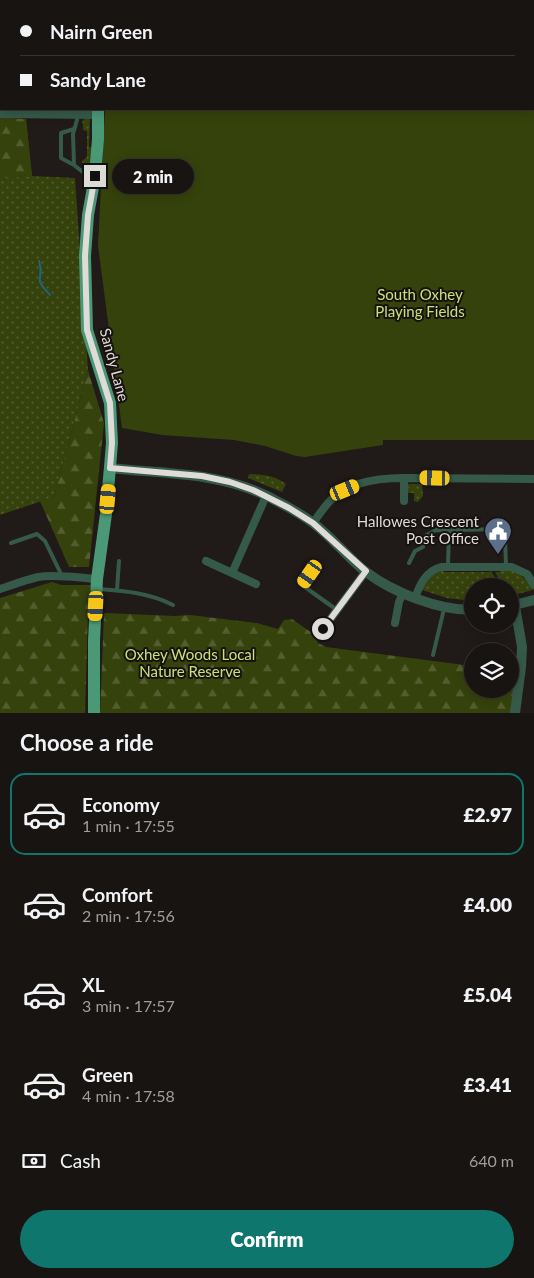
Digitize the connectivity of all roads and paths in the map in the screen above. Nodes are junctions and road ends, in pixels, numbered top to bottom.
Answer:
1 (98, 112) edge
2 (0, 114) edge
3 (77, 114) junction
4 (74, 129) junction
5 (74, 165) junction
6 (95, 176) junction
7 (110, 468) junction
8 (404, 478) junction
9 (534, 479) edge
10 (266, 496) junction
11 (404, 501) dead end
12 (313, 523) junction
13 (449, 531) junction
14 (11, 543) dead end
15 (119, 561) dead end
16 (206, 561) dead end
17 (409, 563) dead end
18 (448, 566) junction
19 (506, 566) junction
20 (366, 571) junction
21 (232, 573) junction
22 (310, 574) dead end
23 (62, 576) junction
24 (97, 584) junction
25 (256, 584) dead end
26 (534, 585) edge
27 (0, 589) edge
28 (117, 590) junction
29 (403, 593) junction
30 (415, 598) junction
31 (534, 600) edge
32 (519, 604) edge
33 (173, 605) dead end
34 (444, 606) junction
35 (337, 610) junction
36 (464, 610) edge
37 (395, 622) dead end
38 (323, 629) dead end
39 (519, 633) edge
40 (433, 655) dead end
41 (94, 713) edge
42 (515, 713) edge

1 - 3 street
1 - 6 main road, Sandy Lane
2 - 3 street
3 - 4 lane
4 - 5 lane
4 - 5 lane
5 - 6 lane
6 - 7 main road, Sandy Lane
7 - 10 street
7 - 24 main road, Sandy Lane
8 - 9 street
8 - 11 street
8 - 12 street
10 - 12 street
10 - 21 street
12 - 20 street
13 - 17 lane
13 - 18 lane
13 - 19 lane
14 - 23 lane
15 - 28 lane
16 - 21 street
18 - 19 street
18 - 30 street
19 - 26 street
20 - 29 street
20 - 35 street
21 - 25 street
22 - 35 lane
23 - 24 street
23 - 27 street
24 - 28 lane
24 - 41 main road, Sandy Lane
28 - 33 lane
29 - 30 street
29 - 37 street
30 - 34 street
31 - 32 street
34 - 36 street
34 - 40 lane
35 - 38 street
39 - 42 street

